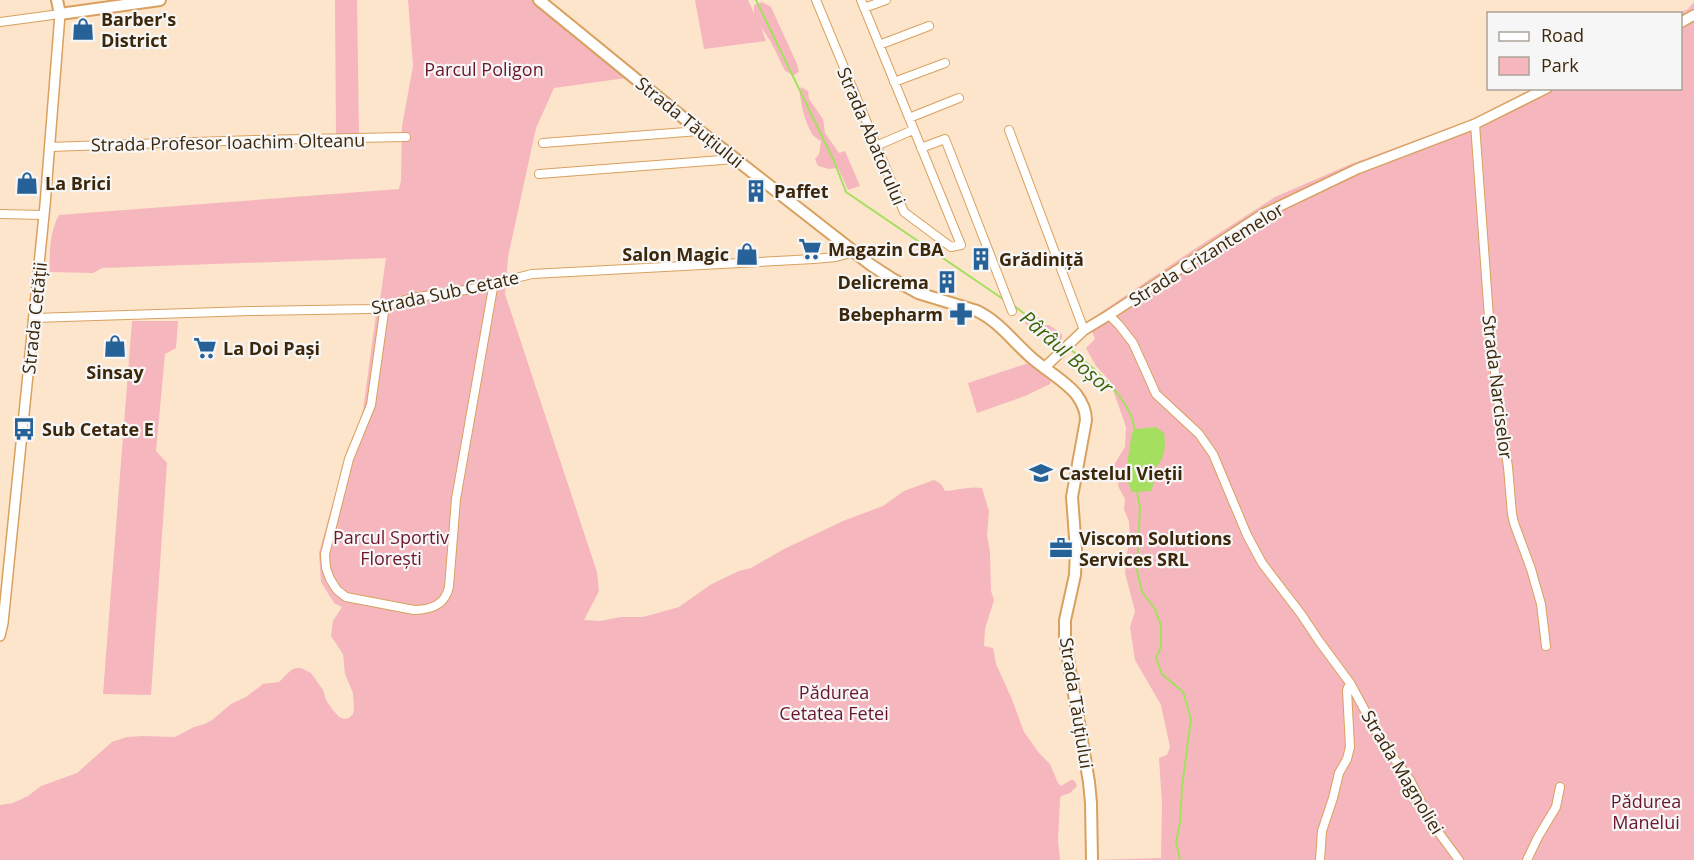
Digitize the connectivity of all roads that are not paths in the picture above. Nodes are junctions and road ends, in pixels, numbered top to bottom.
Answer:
1 (57, 0) edge
2 (160, 0) edge
3 (538, 0) edge
4 (816, 0) edge
5 (886, 0) edge
6 (862, 4) edge
7 (60, 14) junction
8 (0, 22) edge
9 (929, 26) dead end
10 (879, 45) junction
11 (945, 63) dead end
12 (894, 82) junction
13 (1543, 90) edge
14 (959, 98) dead end
15 (909, 118) junction
16 (1475, 124) junction
17 (913, 130) junction
18 (1009, 130) dead end
19 (699, 131) junction
20 (406, 137) dead end
21 (543, 143) dead end
22 (876, 146) junction
23 (49, 147) junction
24 (921, 148) junction
25 (736, 159) junction
26 (539, 174) dead end
27 (0, 214) edge
28 (44, 215) junction
29 (854, 252) junction
30 (494, 282) junction
31 (385, 305) junction
32 (1012, 311) dead end
33 (1109, 315) junction
34 (34, 318) junction
35 (1084, 330) junction
36 (1044, 364) junction
37 (0, 636) edge
38 (1546, 646) dead end
39 (1350, 683) junction
40 (1560, 788) dead end
41 (1092, 860) edge
42 (1320, 860) edge
43 (1459, 860) edge
44 (1527, 860) edge

1 - 7 main road, Strada Cetății
2 - 7 main road
3 - 19 main road, Strada Tăuțiului
4 - 22 street, Strada Abatorului
5 - 6 street
6 - 10 street, Strada Abatorului
7 - 8 street
7 - 23 street, Strada Cetății
9 - 10 street
10 - 12 street, Strada Abatorului
11 - 12 street
12 - 15 street, Strada Abatorului
13 - 16 street, Strada Crizantemelor
14 - 15 street
15 - 17 street, Strada Abatorului
16 - 33 street, Strada Crizantemelor
16 - 38 street, Strada Narciselor
17 - 22 street
17 - 24 street, Strada Abatorului
18 - 35 street
19 - 21 street
19 - 25 main road, Strada Tăuțiului
20 - 23 street, Strada Profesor Ioachim Olteanu
22 - 24 street, Strada Abatorului
23 - 28 street, Strada Cetății
24 - 32 street
25 - 26 street
25 - 29 main road, Strada Tăuțiului
27 - 28 street
28 - 34 street, Strada Cetății
29 - 30 street, Strada Sub Cetate
29 - 36 main road, Strada Tăuțiului
30 - 31 street, Strada Sub Cetate
30 - 31 street
31 - 34 street, Strada Sub Cetate
33 - 35 street, Strada Crizantemelor
33 - 39 street, Strada Magnoliei
34 - 37 street, Strada Cetății
35 - 36 street, Strada Crizantemelor
36 - 41 main road, Strada Tăuțiului
39 - 42 street
39 - 43 street, Strada Magnoliei
40 - 44 street

